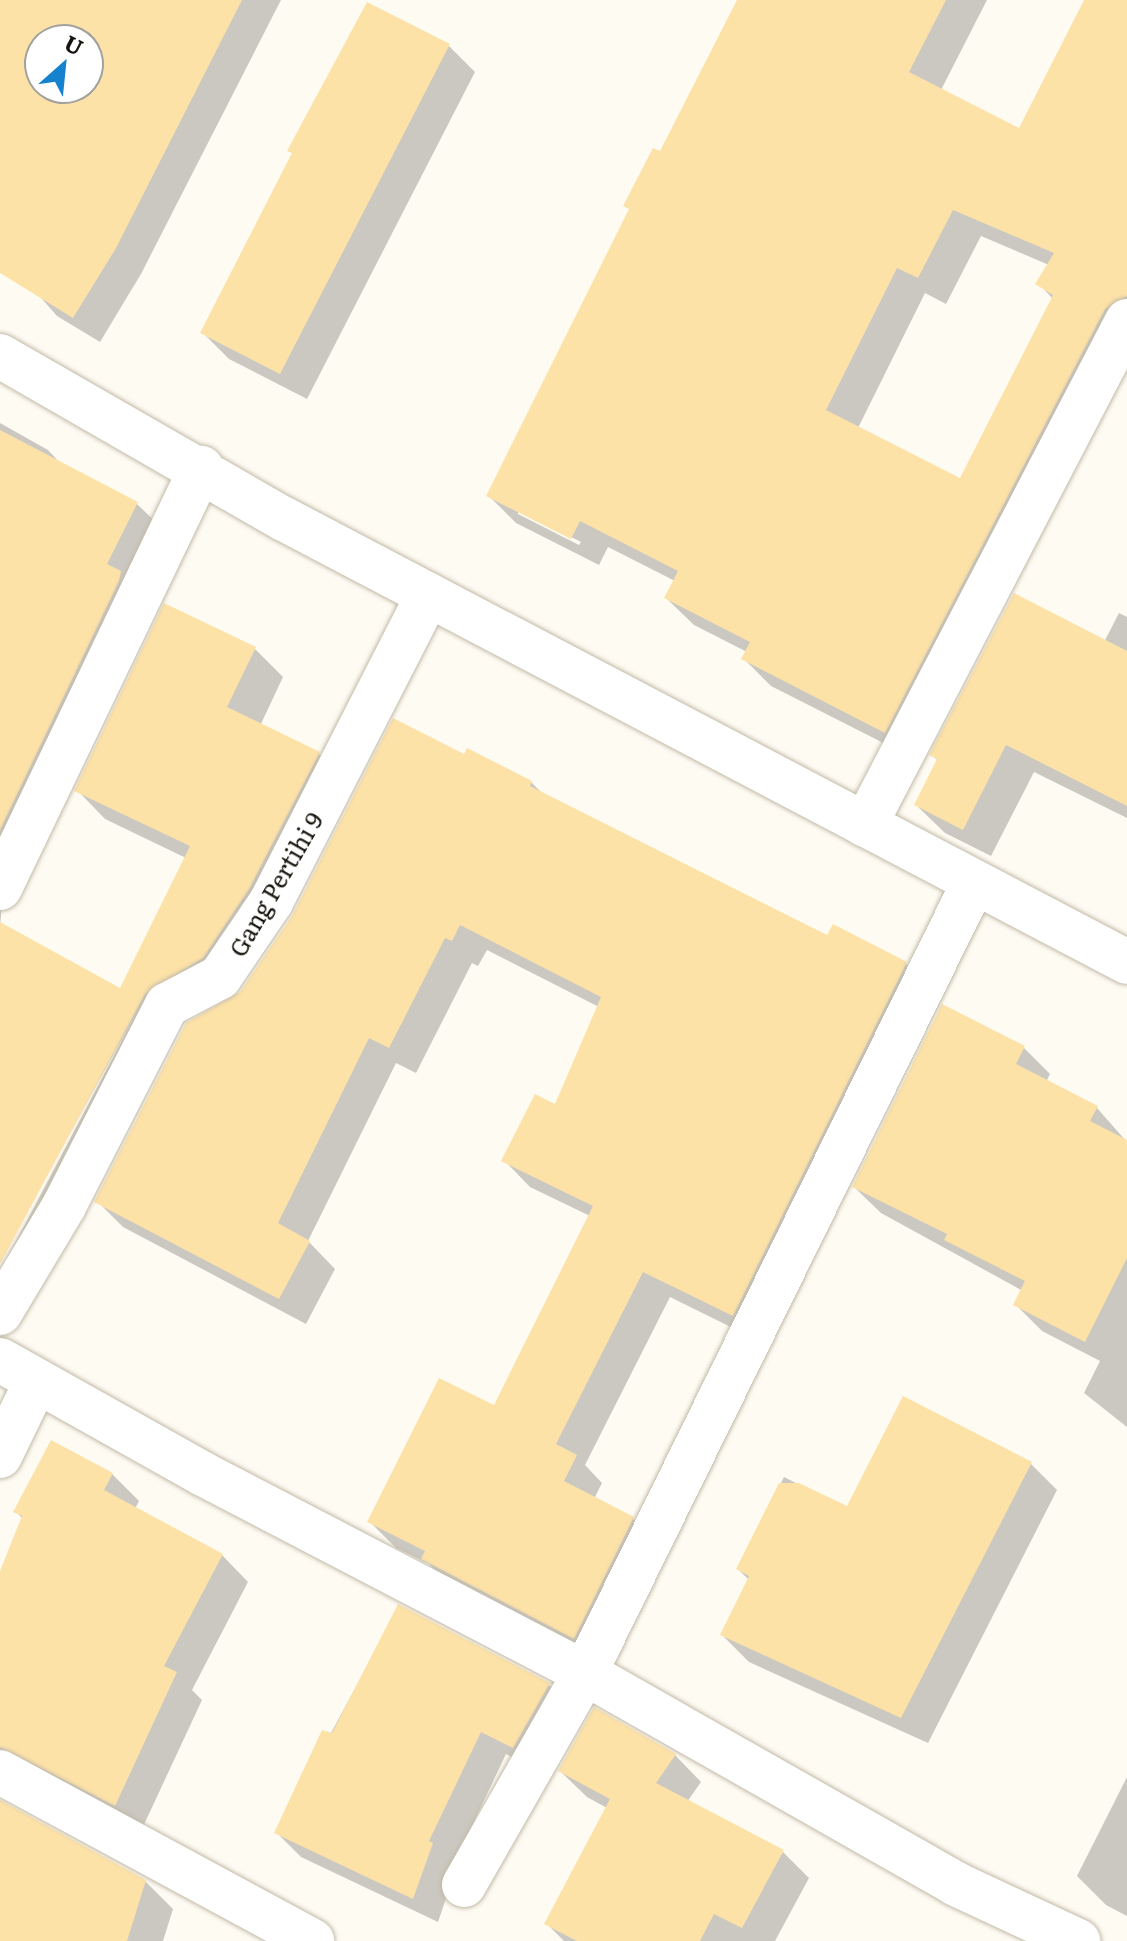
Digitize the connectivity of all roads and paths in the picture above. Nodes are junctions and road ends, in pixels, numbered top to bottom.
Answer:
1 (1127, 321) edge
2 (0, 356) edge
3 (201, 468) junction
4 (428, 595) junction
5 (865, 825) junction
6 (974, 882) junction
7 (0, 888) edge
8 (1127, 962) edge
9 (0, 1313) edge
10 (18, 1371) edge
11 (0, 1456) edge
12 (585, 1673) junction
13 (0, 1772) edge
14 (464, 1885) dead end
15 (312, 1941) edge
16 (1078, 1941) edge

1 - 5 street
2 - 3 street
3 - 4 street
3 - 7 street
4 - 5 street
4 - 9 street, Gang Pertihi 9
5 - 6 street
6 - 8 street
6 - 12 street
10 - 11 street
10 - 12 street
12 - 14 street
12 - 16 street
13 - 15 street

